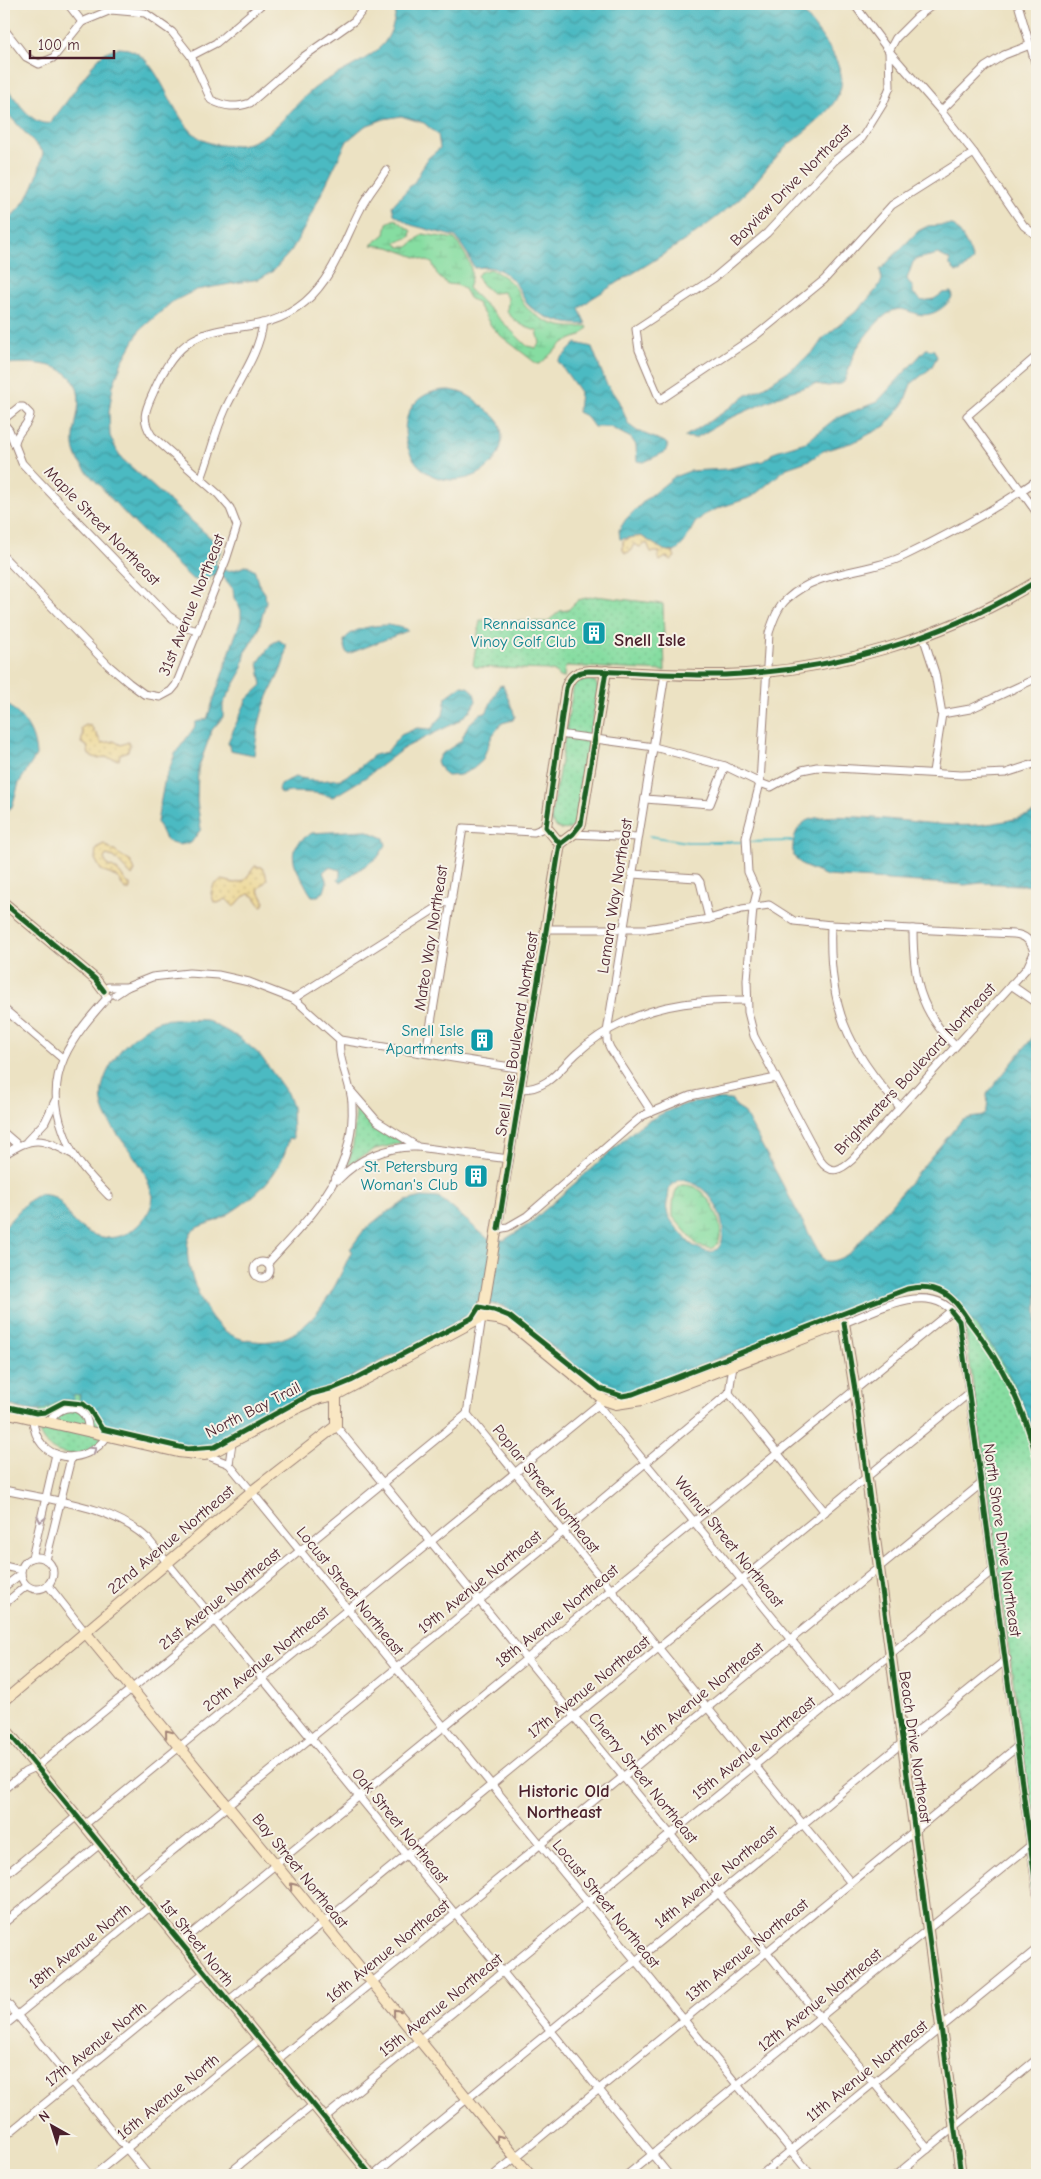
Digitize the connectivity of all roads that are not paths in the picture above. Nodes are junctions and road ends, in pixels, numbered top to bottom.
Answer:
1 (68, 4) edge
2 (262, 4) edge
3 (362, 4) edge
4 (854, 4) edge
5 (934, 4) edge
6 (1018, 4) edge
7 (113, 7) edge
8 (82, 22) junction
9 (4, 29) edge
10 (1030, 45) junction
11 (889, 51) junction
12 (191, 56) junction
13 (1037, 69) edge
14 (941, 111) junction
15 (974, 153) junction
16 (386, 170) dead end
17 (1037, 236) edge
18 (263, 323) junction
19 (1037, 356) edge
20 (4, 419) edge
21 (4, 424) edge
22 (14, 447) junction
23 (201, 479) junction
24 (1037, 480) edge
25 (1022, 491) junction
26 (1037, 513) edge
27 (4, 557) edge
28 (1037, 581) edge
29 (198, 631) junction
30 (923, 636) junction
31 (606, 671) junction
32 (766, 672) junction
33 (665, 674) junction
34 (1037, 678) edge
35 (942, 714) junction
36 (559, 734) junction
37 (596, 739) junction
38 (654, 747) junction
39 (1037, 763) edge
40 (725, 766) junction
41 (934, 772) junction
42 (760, 783) junction
43 (645, 799) junction
44 (546, 827) junction
45 (574, 834) junction
46 (638, 837) junction
47 (560, 844) junction
48 (632, 874) junction
49 (757, 892) junction
50 (452, 898) junction
51 (4, 903) edge
52 (769, 905) junction
53 (753, 908) junction
54 (709, 919) junction
55 (831, 925) junction
56 (547, 929) junction
57 (913, 929) junction
58 (624, 930) junction
59 (1011, 985) junction
60 (110, 992) junction
61 (293, 1000) junction
62 (746, 1000) junction
63 (1037, 1003) edge
64 (4, 1009) edge
65 (607, 1032) junction
66 (340, 1040) junction
67 (955, 1046) junction
68 (426, 1053) junction
69 (62, 1058) junction
70 (523, 1069) junction
71 (776, 1078) junction
72 (520, 1089) junction
73 (351, 1091) junction
74 (55, 1101) junction
75 (900, 1108) junction
76 (651, 1111) junction
77 (4, 1133) edge
78 (26, 1141) junction
79 (18, 1145) junction
80 (418, 1147) junction
81 (73, 1154) junction
82 (4, 1155) edge
83 (509, 1159) junction
84 (332, 1185) junction
85 (109, 1196) dead end
86 (498, 1229) junction
87 (267, 1264) dead end
88 (951, 1311) junction
89 (482, 1317) junction
90 (844, 1323) junction
91 (733, 1365) junction
92 (855, 1390) junction
93 (729, 1394) junction
94 (968, 1394) junction
95 (336, 1395) junction
96 (601, 1402) junction
97 (4, 1412) edge
98 (467, 1414) junction
99 (33, 1419) junction
100 (50, 1422) junction
101 (336, 1426) junction
102 (88, 1431) junction
103 (108, 1435) junction
104 (232, 1443) junction
105 (56, 1454) junction
106 (206, 1454) junction
107 (778, 1454) junction
108 (71, 1458) junction
109 (646, 1463) junction
110 (229, 1464) junction
111 (515, 1473) junction
112 (866, 1478) junction
113 (383, 1483) junction
114 (982, 1483) junction
115 (4, 1490) edge
116 (252, 1492) junction
117 (46, 1500) junction
118 (62, 1502) junction
119 (825, 1512) junction
120 (694, 1522) junction
121 (563, 1532) junction
122 (431, 1541) junction
123 (300, 1551) junction
124 (32, 1558) junction
125 (46, 1560) junction
126 (167, 1563) junction
127 (4, 1566) edge
128 (878, 1567) junction
129 (993, 1570) junction
130 (21, 1572) junction
131 (742, 1580) junction
132 (48, 1585) junction
133 (26, 1586) junction
134 (4, 1587) edge
135 (611, 1590) junction
136 (479, 1600) junction
137 (4, 1604) edge
138 (348, 1610) junction
139 (215, 1621) junction
140 (85, 1632) junction
141 (790, 1640) junction
142 (658, 1648) junction
143 (890, 1655) junction
144 (527, 1659) junction
145 (1007, 1659) junction
146 (396, 1668) junction
147 (263, 1679) junction
148 (131, 1689) junction
149 (838, 1697) junction
150 (4, 1701) edge
151 (707, 1708) junction
152 (575, 1717) junction
153 (4, 1727) edge
154 (444, 1727) junction
155 (312, 1739) junction
156 (902, 1743) junction
157 (1017, 1747) junction
158 (179, 1748) junction
159 (755, 1766) junction
160 (36, 1767) junction
161 (623, 1776) junction
162 (491, 1785) junction
163 (4, 1789) edge
164 (359, 1797) junction
165 (227, 1806) junction
166 (77, 1816) junction
167 (803, 1824) junction
168 (84, 1825) junction
169 (915, 1831) junction
170 (671, 1834) junction
171 (100, 1844) junction
172 (540, 1845) junction
173 (1030, 1845) junction
174 (406, 1855) junction
175 (275, 1865) junction
176 (4, 1876) edge
177 (851, 1883) junction
178 (132, 1884) junction
179 (719, 1893) junction
180 (1037, 1894) edge
181 (587, 1902) junction
182 (150, 1906) junction
183 (455, 1914) junction
184 (4, 1923) edge
185 (323, 1923) junction
186 (926, 1930) junction
187 (180, 1943) junction
188 (1037, 1949) edge
189 (767, 1952) junction
190 (635, 1961) junction
191 (205, 1972) junction
192 (502, 1972) junction
193 (372, 1982) junction
194 (4, 1999) edge
195 (228, 2001) junction
196 (17, 2015) junction
197 (821, 2017) junction
198 (684, 2020) junction
199 (4, 2026) edge
200 (941, 2028) junction
201 (550, 2031) junction
202 (260, 2039) junction
203 (419, 2040) junction
204 (1037, 2059) edge
205 (277, 2060) junction
206 (72, 2081) junction
207 (874, 2082) junction
208 (737, 2085) junction
209 (599, 2090) junction
210 (467, 2099) junction
211 (313, 2104) junction
212 (324, 2118) junction
213 (954, 2128) junction
214 (4, 2137) edge
215 (126, 2148) junction
216 (928, 2149) junction
217 (791, 2151) junction
218 (652, 2155) junction
219 (515, 2158) junction
220 (1037, 2171) edge
221 (368, 2174) edge
222 (94, 2175) edge
223 (148, 2175) edge
224 (226, 2175) edge
225 (494, 2175) edge
226 (530, 2175) edge
227 (627, 2175) edge
228 (669, 2175) edge
229 (761, 2175) edge
230 (811, 2175) edge
231 (896, 2175) edge
232 (961, 2175) edge
233 (1032, 2175) edge

1 - 8 street
2 - 12 street
3 - 12 street
4 - 11 street
5 - 11 street
6 - 10 street
7 - 8 street
7 - 12 street
8 - 9 street
10 - 13 street
10 - 14 street
11 - 14 street
11 - 15 street, Bayview Drive Northeast
14 - 15 street
15 - 17 street
16 - 18 street, 31st Avenue Northeast
18 - 23 street
18 - 23 street, 31st Avenue Northeast
19 - 25 street
20 - 22 street
21 - 22 street, Maple Street Northeast
22 - 29 street, Maple Street Northeast
23 - 29 street, 31st Avenue Northeast
24 - 25 street, Brightwaters Boulevard Northeast
25 - 26 street
25 - 32 street, Brightwaters Boulevard Northeast
27 - 29 street, 31st Avenue Northeast
28 - 30 street
30 - 32 street
30 - 35 street
31 - 33 street
31 - 36 street
31 - 37 street
32 - 33 street
32 - 42 street, Brightwaters Boulevard Northeast
33 - 38 street, Lamara Way Northeast
34 - 35 street
35 - 41 street
36 - 37 street
36 - 44 street
37 - 38 street
37 - 45 street
38 - 40 street
38 - 43 street, Lamara Way Northeast
39 - 41 street
40 - 42 street
40 - 43 street
41 - 42 street
42 - 49 street, Brightwaters Boulevard Northeast
43 - 46 street, Lamara Way Northeast
44 - 47 street
44 - 50 street, Mateo Way Northeast
45 - 46 street
45 - 47 street
46 - 48 street, Lamara Way Northeast
47 - 56 street, Snell Isle Boulevard Northeast
48 - 54 street
48 - 58 street, Lamara Way Northeast
49 - 52 street, Brightwaters Boulevard Northeast
49 - 53 street
50 - 61 street
50 - 68 street, Mateo Way Northeast
51 - 60 street
52 - 53 street
52 - 55 street, Brightwaters Boulevard Northeast
53 - 54 street
53 - 62 street
54 - 58 street
55 - 57 street, Brightwaters Boulevard Northeast
55 - 75 street
56 - 58 street
56 - 70 street, Snell Isle Boulevard Northeast
57 - 59 street, Brightwaters Boulevard Northeast
57 - 67 street
58 - 65 street, Lamara Way Northeast
59 - 63 street
59 - 67 street, Brightwaters Boulevard Northeast
60 - 61 street
60 - 69 street
61 - 66 street
62 - 65 street
62 - 71 street
64 - 69 street
65 - 72 street
65 - 76 street, Lamara Way Northeast
66 - 68 street
66 - 73 street
67 - 75 street, Brightwaters Boulevard Northeast
68 - 70 street
69 - 74 street
70 - 72 street, Snell Isle Boulevard Northeast
71 - 75 street, Brightwaters Boulevard Northeast
71 - 76 street
72 - 83 street, Snell Isle Boulevard Northeast
73 - 80 street
73 - 84 street
74 - 78 street
74 - 81 street
76 - 86 street
77 - 79 street
78 - 79 street
78 - 81 street
79 - 82 street
80 - 83 street
80 - 84 street
81 - 85 street
83 - 86 street, Snell Isle Boulevard Northeast
84 - 87 street
86 - 89 street, Snell Isle Boulevard Northeast
88 - 90 street
88 - 92 street, 18th Avenue Northeast
88 - 94 street, North Shore Drive Northeast
89 - 95 street
89 - 96 street
89 - 98 street, Snell Isle Boulevard Northeast
90 - 91 street
90 - 92 street, Beach Drive Northeast
91 - 93 street
91 - 96 street
92 - 107 street, 18th Avenue Northeast
92 - 112 street, Beach Drive Northeast
93 - 107 street
93 - 109 street, 19th Avenue Northeast
94 - 112 street, 17th Avenue Northeast
94 - 114 street, North Shore Drive Northeast
95 - 101 street
95 - 104 street
96 - 109 street, Walnut Street Northeast
96 - 111 street, 20th Avenue Northeast
97 - 99 street
98 - 111 street, Poplar Street Northeast
98 - 113 street, 21st Avenue Northeast
99 - 100 street
99 - 105 street
100 - 102 street
100 - 102 street
101 - 113 street, Cherry Street Northeast
101 - 116 street, 22nd Avenue Northeast
102 - 103 street
103 - 106 street
108 -> 103 street
104 - 106 street
104 - 110 street
105 - 108 street
105 - 117 street
106 - 110 street, Locust Street Northeast
107 - 119 street
107 - 120 street, 18th Avenue Northeast
108 - 118 street
109 - 120 street, Walnut Street Northeast
109 - 121 street, 19th Avenue Northeast
110 - 116 street, Locust Street Northeast
111 - 121 street, Poplar Street Northeast
111 - 122 street, 20th Avenue Northeast
112 - 119 street, 17th Avenue Northeast
112 - 128 street, Beach Drive Northeast
113 - 122 street, Cherry Street Northeast
113 - 123 street, 21st Avenue Northeast
114 - 128 street, 16th Avenue Northeast
114 - 129 street, North Shore Drive Northeast
115 - 117 street, Oak Street Northeast
116 - 123 street, Locust Street Northeast
116 - 126 street, 22nd Avenue Northeast
117 - 118 street, Oak Street Northeast
117 -> 124 street
118 - 125 street
118 - 126 street, Oak Street Northeast
119 - 131 street, 17th Avenue Northeast
120 - 131 street, Walnut Street Northeast
120 - 135 street, 18th Avenue Northeast
121 - 135 street, Poplar Street Northeast
121 - 136 street, 19th Avenue Northeast
122 - 136 street, Cherry Street Northeast
122 - 138 street, 20th Avenue Northeast
123 - 138 street, Locust Street Northeast
123 - 139 street, 21st Avenue Northeast
124 - 125 street
124 - 130 street
125 - 132 street
126 - 139 street, Oak Street Northeast
126 - 140 street, 22nd Avenue Northeast
127 - 130 street
128 - 141 street, 16th Avenue Northeast
128 - 143 street, Beach Drive Northeast
129 - 143 street, 15th Avenue Northeast
129 - 145 street, North Shore Drive Northeast
130 - 133 street
130 - 134 street
131 - 141 street, Walnut Street Northeast
131 - 142 street, 17th Avenue Northeast
132 - 133 street
132 - 140 street, Bay Street Northeast
133 - 137 street
135 - 142 street, Poplar Street Northeast
135 - 144 street, 18th Avenue Northeast
136 - 144 street, Cherry Street Northeast
136 - 146 street, 19th Avenue Northeast
138 - 146 street, Locust Street Northeast
138 - 147 street, 20th Avenue Northeast
139 - 147 street, Oak Street Northeast
139 - 148 street, 21st Avenue Northeast
140 - 148 street, Bay Street Northeast
140 - 150 street, 22nd Avenue Northeast
141 - 149 street, Walnut Street Northeast
141 - 151 street, 16th Avenue Northeast
142 - 151 street, Poplar Street Northeast
142 - 152 street, 17th Avenue Northeast
143 - 149 street, 15th Avenue Northeast
143 - 156 street, Beach Drive Northeast
144 - 152 street, Cherry Street Northeast
144 - 154 street, 18th Avenue Northeast
145 - 156 street, 14th Avenue Northeast
145 - 157 street, North Shore Drive Northeast
146 - 154 street, Locust Street Northeast
146 - 155 street, 19th Avenue Northeast
147 - 155 street, Oak Street Northeast
147 - 158 street, 20th Avenue Northeast
158 -> 148 street, Bay Street Northeast
148 - 160 street, 21st Avenue Northeast
149 - 159 street, 15th Avenue Northeast
151 - 159 street, Poplar Street Northeast
151 - 161 street, 16th Avenue Northeast
152 - 161 street, Cherry Street Northeast
152 - 162 street, 17th Avenue Northeast
153 - 160 street, 1st Street North
154 - 162 street, Locust Street Northeast
154 - 164 street, 18th Avenue Northeast
155 - 164 street, Oak Street Northeast
155 - 165 street, 19th Avenue Northeast
156 - 167 street, 14th Avenue Northeast
156 - 169 street, Beach Drive Northeast
157 - 169 street, 13th Avenue Northeast
157 - 173 street, North Shore Drive Northeast
158 - 165 street, Bay Street Northeast
158 - 168 street, 20th Avenue Northeast
159 - 167 street, Poplar Street Northeast
159 - 170 street, 15th Avenue Northeast
160 - 163 street, 21st Avenue Northeast
160 - 166 street, 1st Street North
161 - 170 street, Cherry Street Northeast
161 - 172 street, 16th Avenue Northeast
162 - 172 street, Locust Street Northeast
162 - 174 street, 17th Avenue Northeast
164 - 174 street, Oak Street Northeast
164 - 175 street, 18th Avenue Northeast
165 - 175 street, Bay Street Northeast
165 - 178 street, 19th Avenue Northeast
166 - 168 street, 1st Street North
166 - 176 street
167 - 177 street, Poplar Street Northeast
167 - 179 street, 14th Avenue Northeast
168 - 171 street, 1st Street North
169 - 177 street, 13th Avenue Northeast
169 - 186 street, Beach Drive Northeast
170 - 179 street, Cherry Street Northeast
170 - 181 street, 15th Avenue Northeast
171 - 178 street, 1st Street North
171 - 184 street
172 - 181 street, Locust Street Northeast
172 - 183 street, 16th Avenue Northeast
173 - 180 street, North Shore Drive Northeast
173 - 186 street, 12th Avenue Northeast
174 - 183 street, Oak Street Northeast
174 - 185 street, 17th Avenue Northeast
185 -> 175 street, Bay Street Northeast
175 - 187 street, 18th Avenue Northeast
177 - 189 street, 13th Avenue Northeast
178 - 182 street, 1st Street North
179 - 189 street, Cherry Street Northeast
179 - 190 street, 14th Avenue Northeast
181 - 190 street, Locust Street Northeast
181 - 192 street, 15th Avenue Northeast
182 - 187 street, 1st Street North
182 - 196 street, 18th Avenue North
183 - 192 street, Oak Street Northeast
183 - 193 street, 16th Avenue Northeast
185 - 193 street, Bay Street Northeast
185 - 195 street, 17th Avenue Northeast
186 - 197 street, 12th Avenue Northeast
186 - 200 street, Beach Drive Northeast
187 - 191 street, 1st Street North
188 - 200 street, 11th Avenue Northeast
189 - 197 street, Cherry Street Northeast
189 - 198 street, 13th Avenue Northeast
190 - 198 street, Locust Street Northeast
190 - 201 street, 14th Avenue Northeast
191 - 195 street, 1st Street North
191 - 206 street, 17th Avenue North
192 - 201 street, Oak Street Northeast
192 - 203 street, 15th Avenue Northeast
203 -> 193 street, Bay Street Northeast
193 - 205 street, 16th Avenue Northeast
194 - 196 street
195 - 202 street, 1st Street North
196 - 199 street, 18th Avenue North
196 - 206 street
197 - 207 street, Cherry Street Northeast
197 - 208 street, 12th Avenue Northeast
198 - 208 street, Locust Street Northeast
198 - 209 street, 13th Avenue Northeast
200 - 207 street, 11th Avenue Northeast
200 - 213 street, Beach Drive Northeast
201 - 209 street, Oak Street Northeast
201 - 210 street, 14th Avenue Northeast
202 - 205 street, 1st Street North
202 - 215 street, 16th Avenue North
203 - 210 street, Bay Street Northeast
203 - 212 street, 15th Avenue Northeast
204 - 213 street
205 - 211 street, 1st Street North
206 - 214 street, 17th Avenue North
206 - 215 street
207 - 216 street, Cherry Street Northeast
207 - 217 street, 11th Avenue Northeast
208 - 217 street, Locust Street Northeast
208 - 218 street, 12th Avenue Northeast
209 - 218 street, Oak Street Northeast
209 - 219 street, 13th Avenue Northeast
219 -> 210 street, Bay Street Northeast
210 - 221 street, 14th Avenue Northeast
211 - 212 street, 1st Street North
211 - 224 street
212 - 221 street, 1st Street North
213 - 216 street
213 - 232 street, Beach Drive Northeast
215 - 222 street, 16th Avenue North
215 - 223 street
216 - 231 street
217 - 229 street, 11th Avenue Northeast
217 - 230 street, Locust Street Northeast
218 - 227 street, 12th Avenue Northeast
218 - 228 street, Oak Street Northeast
219 - 225 street, 13th Avenue Northeast
219 - 226 street, Bay Street Northeast
220 - 233 street

